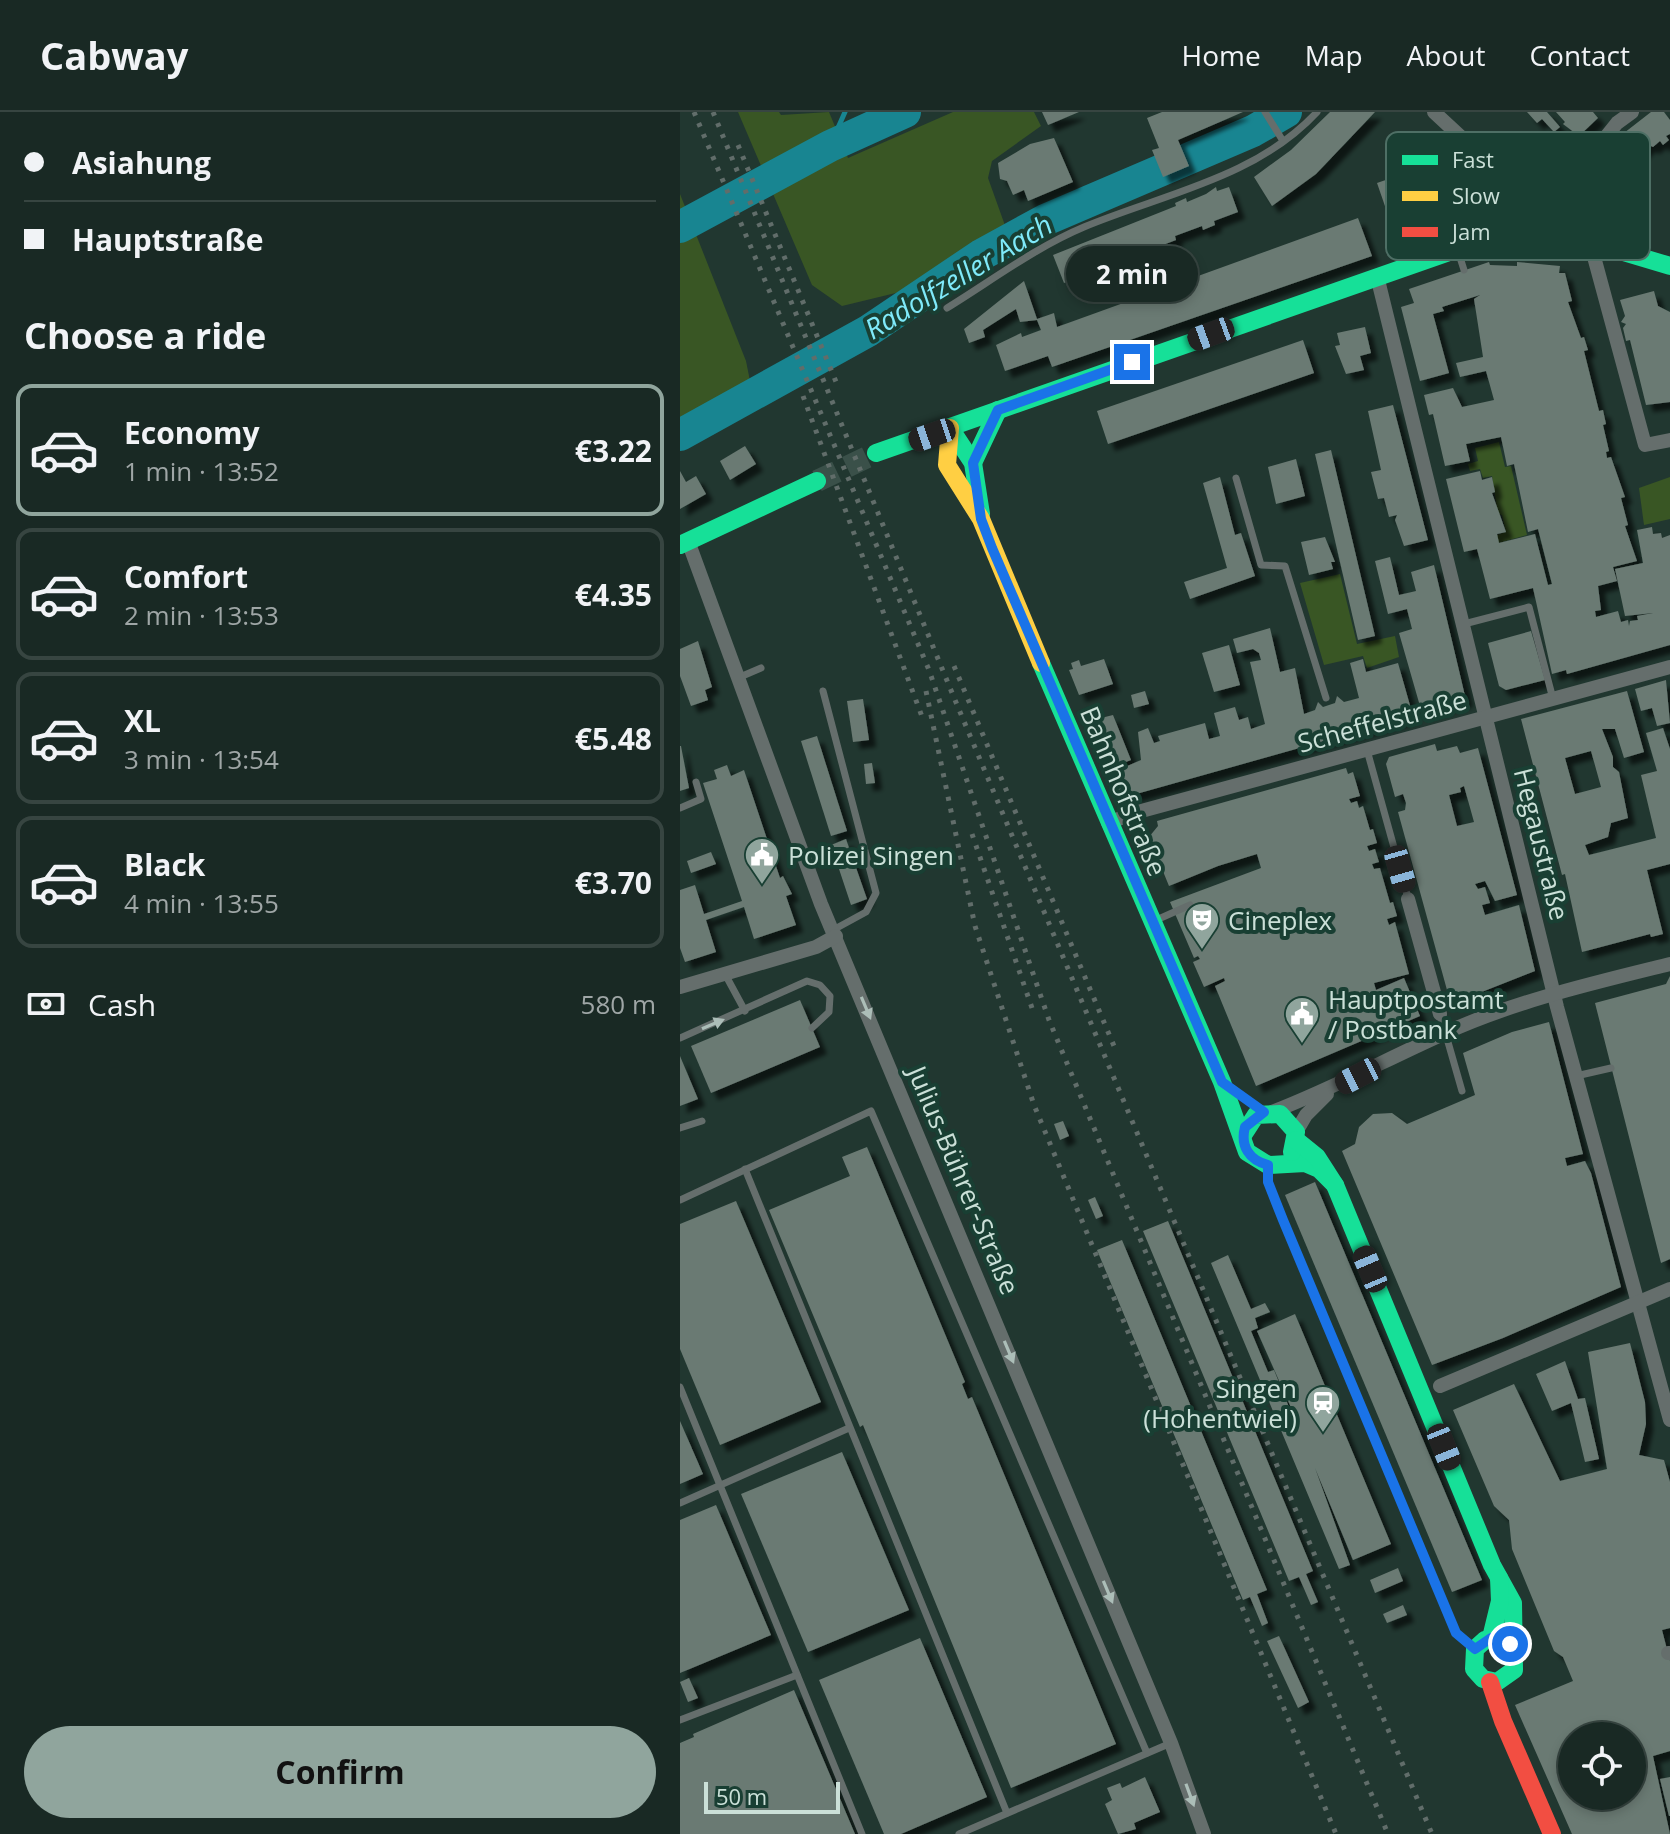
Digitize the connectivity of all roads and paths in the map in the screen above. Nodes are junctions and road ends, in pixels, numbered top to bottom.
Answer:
1 (1265, 112) edge
2 (1317, 112) edge
3 (1434, 112) edge
4 (1632, 112) edge
5 (1456, 132) edge
6 (1610, 132) edge
7 (1283, 141) junction
8 (1034, 255) junction
9 (1424, 260) edge
10 (1461, 260) edge
11 (1595, 260) edge
12 (1650, 260) edge
13 (1038, 266) dead end
14 (1670, 266) edge
15 (1464, 270) dead end
16 (1377, 276) junction
17 (947, 308) dead end
18 (998, 410) junction
19 (950, 428) junction
20 (1670, 440) edge
21 (905, 444) junction
22 (876, 453) tunnel mouth
23 (973, 463) junction
24 (947, 465) junction
25 (1236, 478) dead end
26 (817, 481) tunnel mouth
27 (981, 519) junction
28 (684, 543) edge
29 (1463, 624) junction
30 (1670, 667) edge
31 (761, 668) dead end
32 (740, 677) junction
33 (823, 691) dead end
34 (1326, 698) dead end
35 (1553, 699) junction
36 (1486, 717) junction
37 (1367, 750) junction
38 (696, 782) dead end
39 (680, 808) edge
40 (1108, 823) junction
41 (1408, 899) joint
42 (1190, 905) dead end
43 (1152, 922) junction
44 (834, 933) junction
45 (1670, 964) edge
46 (725, 973) junction
47 (680, 987) edge
48 (1554, 993) junction
49 (745, 1011) junction
50 (1440, 1014) joint
51 (812, 1028) dead end
52 (680, 1038) edge
53 (1448, 1040) junction
54 (1611, 1068) dead end
55 (1576, 1076) junction
56 (1222, 1082) junction
57 (1333, 1089) junction
58 (1462, 1091) dead end
59 (1268, 1112) junction
60 (702, 1121) dead end
61 (680, 1128) edge
62 (1243, 1135) junction
63 (1296, 1136) junction
64 (1276, 1163) junction
65 (745, 1169) junction
66 (1335, 1185) junction
67 (680, 1200) edge
68 (1670, 1289) edge
69 (1639, 1303) junction
70 (1440, 1386) dead end
71 (680, 1387) edge
72 (1670, 1420) edge
73 (849, 1428) junction
74 (720, 1486) junction
75 (680, 1503) edge
76 (1499, 1577) junction
77 (1491, 1638) junction
78 (1475, 1649) junction
79 (1514, 1650) junction
80 (797, 1675) junction
81 (1490, 1682) junction
82 (680, 1720) edge
83 (1171, 1743) junction
84 (1147, 1753) junction
85 (1007, 1813) junction
86 (862, 1834) edge
87 (959, 1834) edge
88 (1204, 1834) edge
89 (1552, 1834) edge

1 - 7 lane
2 - 7 lane
3 - 5 street
4 - 6 street
7 - 8 lane
8 - 13 lane
8 - 17 lane
9 - 16 street
10 - 15 lane
11 - 20 street
12 - 14 street
16 - 18 street
16 - 29 street, Hegaustraße
18 - 19 street
18 - 23 street
19 - 21 street
19 - 23 street, Bahnhofstraße
19 - 24 street
21 - 22 street
21 - 24 street
23 - 27 street, Bahnhofstraße
24 - 27 street, Bahnhofstraße
25 - 34 lane
26 - 28 street
27 - 40 street, Bahnhofstraße
28 - 32 street, Julius-Bührer-Straße
29 - 35 lane
29 - 36 street, Hegaustraße
30 - 35 street, Scheffelstraße
31 - 32 lane
32 - 44 street, Julius-Bührer-Straße
33 - 44 lane
35 - 36 street, Scheffelstraße
36 - 37 street, Scheffelstraße
36 - 48 street, Hegaustraße
37 - 40 street, Scheffelstraße
37 - 41 lane
38 - 39 lane
40 - 43 street, Bahnhofstraße
41 - 50 street
42 - 43 lane
43 - 56 street, Bahnhofstraße
44 - 46 street
44 -> 83 street, Julius-Bührer-Straße
45 - 48 street
46 - 47 street
46 - 49 lane
48 - 53 street
48 - 55 street, Hegaustraße
49 - 51 lane
52 -> 49 lane
50 - 53 lane
53 - 57 street
53 - 58 lane
54 - 55 lane
55 - 69 street, Hegaustraße
56 - 59 street
56 - 62 street, Bahnhofstraße
57 - 59 street
57 - 63 street
59 - 62 street
59 - 63 street
60 - 61 lane
62 - 64 street, Bahnhofstraße
63 - 64 street
63 - 66 street
64 - 66 street
64 - 78 lane
65 - 67 lane
65 - 73 lane
65 - 84 lane
66 - 76 street
68 - 69 street
69 - 70 street
69 - 72 street, Hegaustraße
71 - 74 lane
73 - 74 lane
73 - 85 lane
74 - 75 lane
74 - 80 lane
76 - 77 street
76 - 79 street
77 - 78 street
77 - 79 street
78 - 81 street
79 - 81 street
80 - 82 lane
80 - 86 lane
81 - 89 street
83 - 84 lane
83 -> 88 street, Julius-Bührer-Straße
84 - 85 lane
85 - 87 lane

